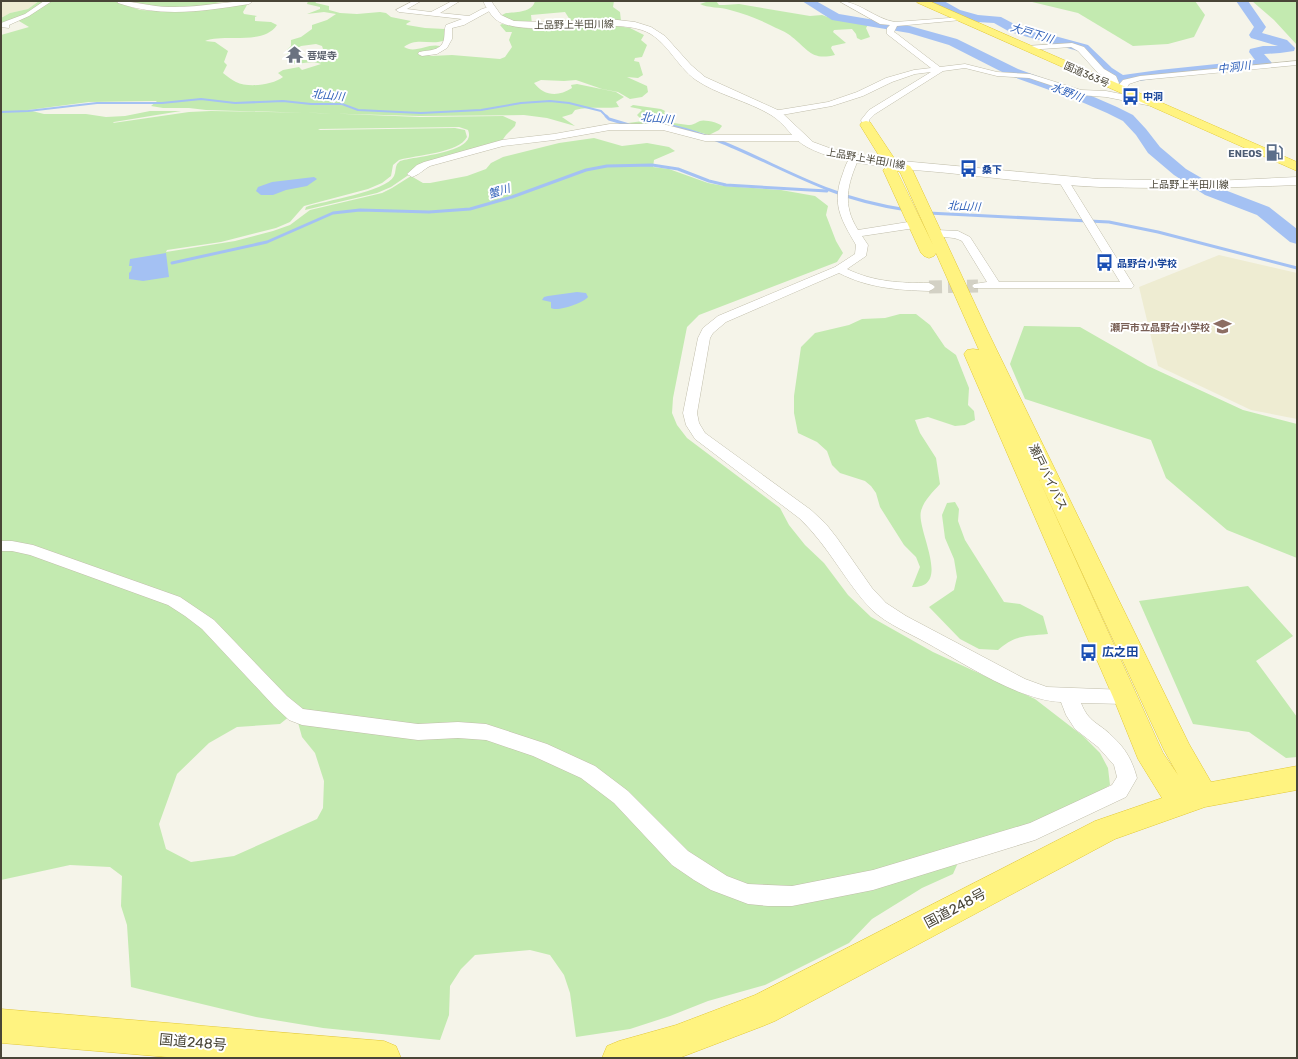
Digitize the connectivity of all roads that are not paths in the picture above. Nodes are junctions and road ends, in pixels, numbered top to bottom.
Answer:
1 (49, 1) edge
2 (121, 1) edge
3 (249, 1) edge
4 (418, 1) edge
5 (457, 1) edge
6 (842, 1) edge
7 (922, 1) edge
8 (489, 4) edge
9 (432, 14) junction
10 (470, 18) junction
11 (961, 18) junction
12 (894, 25) junction
13 (6, 26) dead end
14 (1027, 48) junction
15 (422, 54) dead end
16 (1297, 63) edge
17 (939, 70) junction
18 (1112, 89) junction
19 (776, 113) junction
20 (866, 125) joint
21 (801, 138) junction
22 (854, 158) junction
23 (891, 164) junction
24 (1297, 167) edge
25 (412, 174) dead end
26 (1064, 180) junction
27 (1297, 181) edge
28 (920, 218) junction
29 (855, 234) junction
30 (839, 269) junction
31 (978, 286) tunnel mouth
32 (995, 286) junction
33 (930, 287) tunnel mouth
34 (1, 546) edge
35 (1068, 695) junction
36 (1126, 696) junction
37 (1297, 778) edge
38 (1193, 799) junction
39 (1, 1026) edge
40 (384, 1058) edge
41 (619, 1058) edge

1 - 13 street
2 - 3 street
4 - 9 street
5 - 9 street
6 - 12 street
7 - 11 highway, 国道363号
8 - 10 street
8 - 19 street, 上品野上半田川線
9 - 10 street
10 - 15 street
11 - 12 street
11 - 14 highway, 国道363号
12 - 17 street
14 - 18 highway, 国道363号
14 - 18 street
16 - 18 street
17 - 18 street
17 - 19 street
17 - 20 street
18 - 24 highway, 国道363号
19 - 21 street, 上品野上半田川線
20 - 23 highway, 瀬戸バイパス
21 - 22 street, 上品野上半田川線
21 - 25 street
22 - 23 street, 上品野上半田川線
22 - 29 street
23 - 26 street, 上品野上半田川線
23 - 28 highway, 瀬戸バイパス
23 - 28 highway, 瀬戸バイパス
26 - 27 street, 上品野上半田川線
26 - 32 street
28 - 29 street
28 - 32 street
28 - 36 highway, 瀬戸バイパス
28 - 38 highway, 瀬戸バイパス
29 - 30 street
30 - 33 street
30 - 35 street
31 - 32 street
34 - 35 street
35 - 36 street
36 - 38 highway, 瀬戸バイパス
37 - 38 highway, 国道248号
38 - 41 highway, 国道248号
39 - 40 highway, 国道248号

